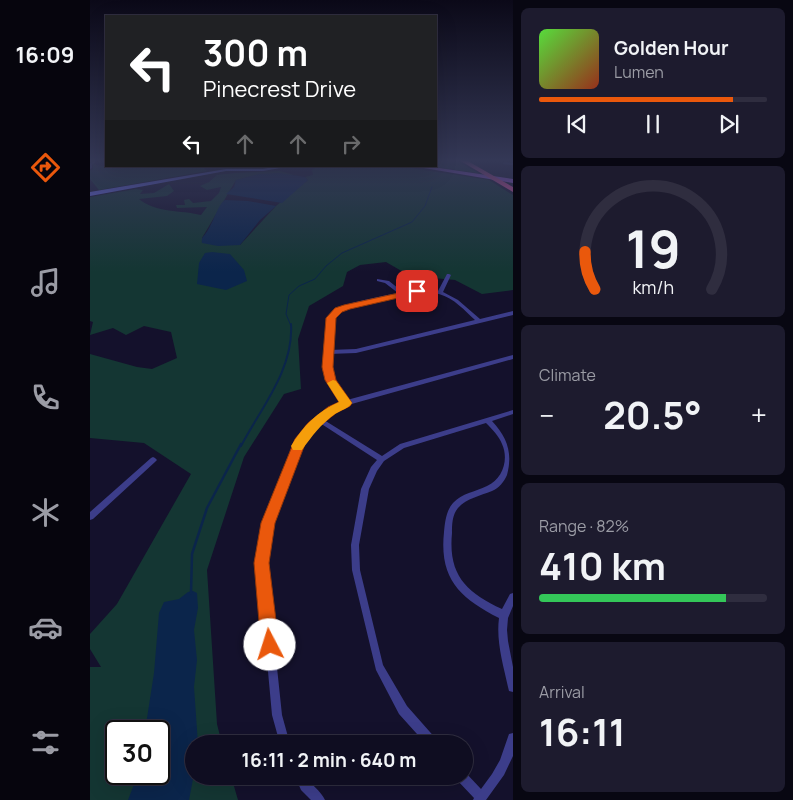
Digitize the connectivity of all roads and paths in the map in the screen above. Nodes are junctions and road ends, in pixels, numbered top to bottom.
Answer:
1 (449, 275) dead end
2 (379, 280) dead end
3 (440, 293) junction
4 (402, 294) junction
5 (512, 314) edge
6 (478, 320) junction
7 (328, 352) junction
8 (513, 357) edge
9 (346, 403) junction
10 (513, 412) edge
11 (320, 420) junction
12 (487, 420) junction
13 (382, 459) junction
14 (153, 460) dead end
15 (94, 509) edge
16 (90, 517) edge
17 (513, 597) edge
18 (504, 615) junction
19 (513, 687) edge
20 (283, 735) edge
21 (425, 735) edge
22 (513, 738) edge
23 (304, 785) edge
24 (469, 785) edge
25 (480, 798) edge
26 (319, 800) edge

1 - 3 street
2 - 4 street
3 - 4 street
3 - 6 street
4 - 7 street
5 - 6 street
6 - 7 street
7 - 9 street
8 - 9 street
9 - 11 street
10 - 12 street
11 - 13 street
11 - 20 street
12 - 13 street
12 - 18 street
13 - 21 street
14 - 15 street
15 - 16 street
17 - 18 street
18 - 19 street
22 - 25 street
23 - 26 street
24 - 25 street

